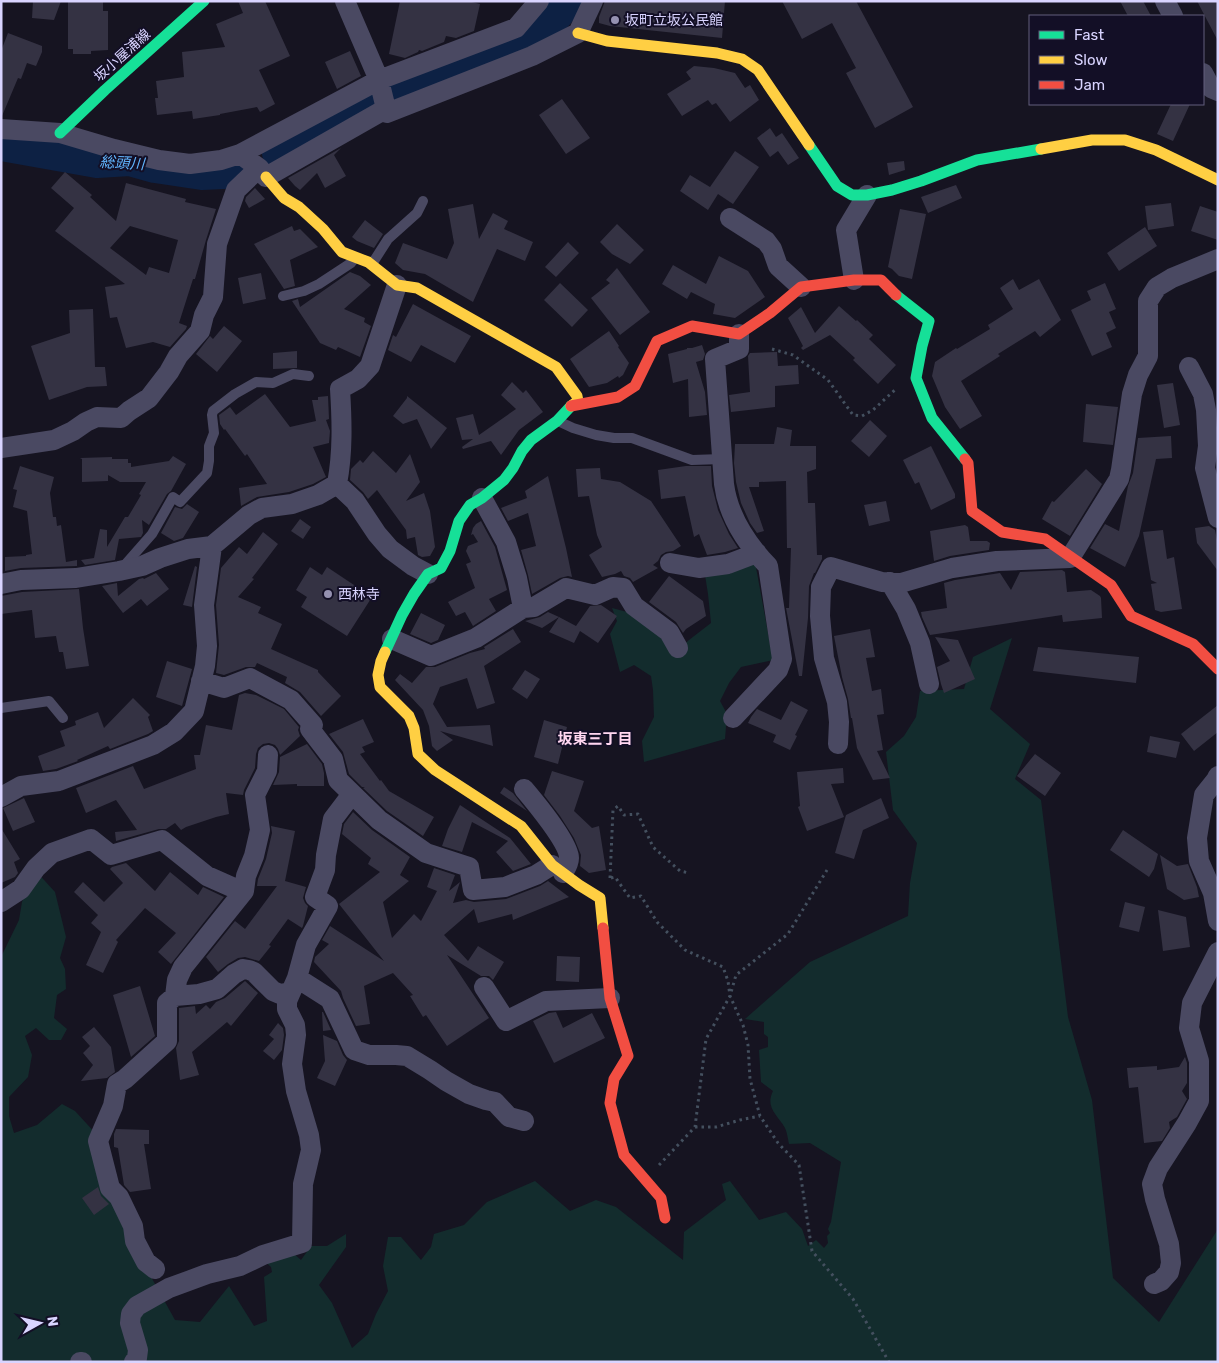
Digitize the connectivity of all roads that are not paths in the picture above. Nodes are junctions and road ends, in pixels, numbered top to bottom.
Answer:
1 (204, 1) edge
2 (345, 1) edge
3 (539, 1) edge
4 (593, 1) edge
5 (1165, 1) edge
6 (1172, 15) edge
7 (578, 33) junction
8 (1204, 75) edge
9 (379, 80) junction
10 (1218, 91) edge
11 (387, 113) junction
12 (1, 129) edge
13 (60, 133) junction
14 (240, 154) junction
15 (262, 172) junction
16 (1218, 180) edge
17 (867, 196) junction
18 (424, 201) dead end
19 (730, 218) dead end
20 (354, 258) junction
21 (1218, 259) edge
22 (371, 264) junction
23 (854, 280) junction
24 (397, 285) junction
25 (801, 287) junction
26 (283, 296) dead end
27 (740, 334) junction
28 (1189, 368) dead end
29 (309, 376) dead end
30 (571, 406) junction
31 (557, 421) junction
32 (1, 448) edge
33 (722, 459) junction
34 (337, 484) junction
35 (482, 498) junction
36 (1218, 518) edge
37 (212, 546) junction
38 (757, 553) junction
39 (1070, 558) junction
40 (670, 563) dead end
41 (119, 571) junction
42 (428, 574) junction
43 (890, 582) junction
44 (1, 584) edge
45 (523, 608) junction
46 (392, 639) junction
47 (678, 648) dead end
48 (1218, 668) edge
49 (201, 681) junction
50 (929, 684) dead end
51 (1, 708) edge
52 (63, 718) dead end
53 (733, 718) dead end
54 (838, 744) dead end
55 (268, 755) dead end
56 (1218, 776) edge
57 (524, 789) dead end
58 (352, 794) junction
59 (1, 797) edge
60 (558, 869) junction
61 (243, 892) junction
62 (1, 902) edge
63 (1218, 921) edge
64 (1218, 952) edge
65 (294, 985) junction
66 (484, 987) dead end
67 (175, 996) junction
68 (610, 998) junction
69 (524, 1121) dead end
70 (664, 1218) dead end
71 (155, 1269) dead end
72 (1154, 1284) dead end
73 (134, 1362) edge

1 - 13 street, 坂小屋浦線
2 - 9 street
3 - 9 street
4 - 7 street
5 - 6 street
7 - 11 street
7 - 17 street
8 - 10 street
9 - 11 street
9 - 14 street
11 - 15 street
12 - 13 street
13 - 14 street
14 - 15 street
15 - 20 street
15 - 32 street
16 - 17 street
17 - 23 street
18 - 22 lane
19 - 25 street
20 - 22 street
20 - 26 lane
21 - 39 street
22 - 24 street
23 - 25 street
23 - 39 street
24 - 30 street
24 - 34 street
25 - 27 street
27 - 30 street
27 - 33 street
28 - 36 street
29 - 41 lane
30 - 31 street
31 - 33 lane
31 - 35 street
33 - 38 street
34 - 37 street
34 - 42 street
35 - 42 street
35 - 45 street
37 - 41 street
37 - 49 street
38 - 40 street
38 - 53 street
39 - 43 street
39 - 48 street
41 - 44 street
42 - 46 street
43 - 50 street
43 - 54 street
45 - 46 street
45 - 47 street
46 - 60 street
49 - 58 street
49 - 59 street
51 - 52 lane
55 - 61 street
56 - 63 street
57 - 60 street
58 - 60 street
58 - 65 street
60 - 68 street
61 - 62 street
61 - 67 street
64 - 72 street
65 - 67 street
65 - 69 street
65 - 73 street
66 - 68 street
67 - 71 street
68 - 70 street

